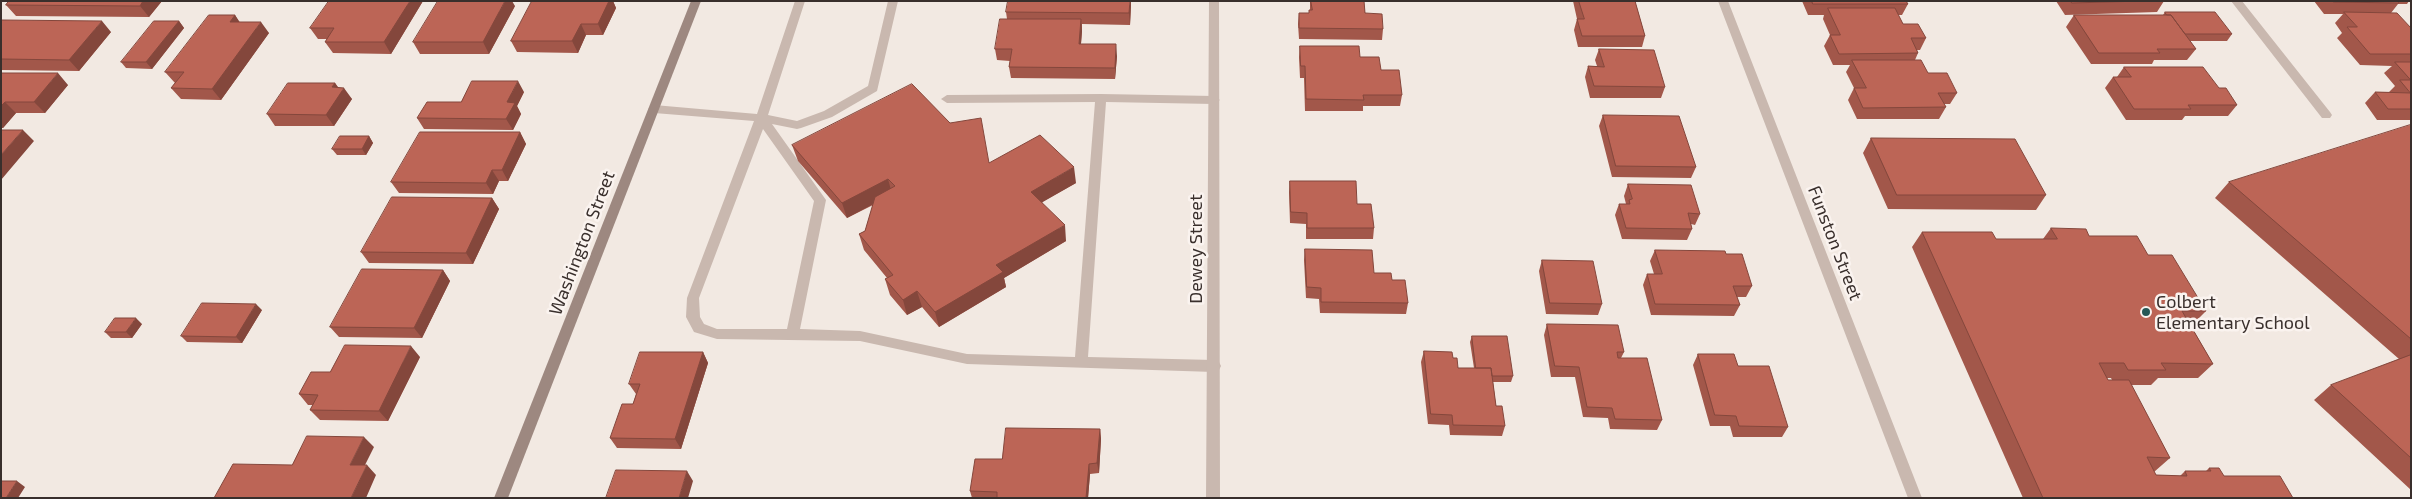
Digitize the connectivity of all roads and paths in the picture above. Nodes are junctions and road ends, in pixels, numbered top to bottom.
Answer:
1 (696, 1) edge
2 (800, 1) edge
3 (893, 1) edge
4 (1214, 1) edge
5 (1723, 1) edge
6 (2236, 1) edge
7 (1101, 98) junction
8 (947, 99) dead end
9 (1214, 100) junction
10 (654, 109) junction
11 (2326, 114) dead end
12 (760, 118) junction
13 (792, 334) junction
14 (1081, 362) junction
15 (1214, 366) junction
16 (501, 498) edge
17 (1213, 498) edge
18 (1915, 498) edge

1 - 10 street, Washington Street
2 - 12 street
3 - 12 street
4 - 9 street, Dewey Street
5 - 18 street, Funston Street
6 - 11 street
7 - 8 street
7 - 9 street
7 - 14 street
9 - 15 street, Dewey Street
10 - 12 street
10 - 16 street, Washington Street
12 - 13 street
12 - 13 street
13 - 14 street
14 - 15 street
15 - 17 street, Dewey Street

